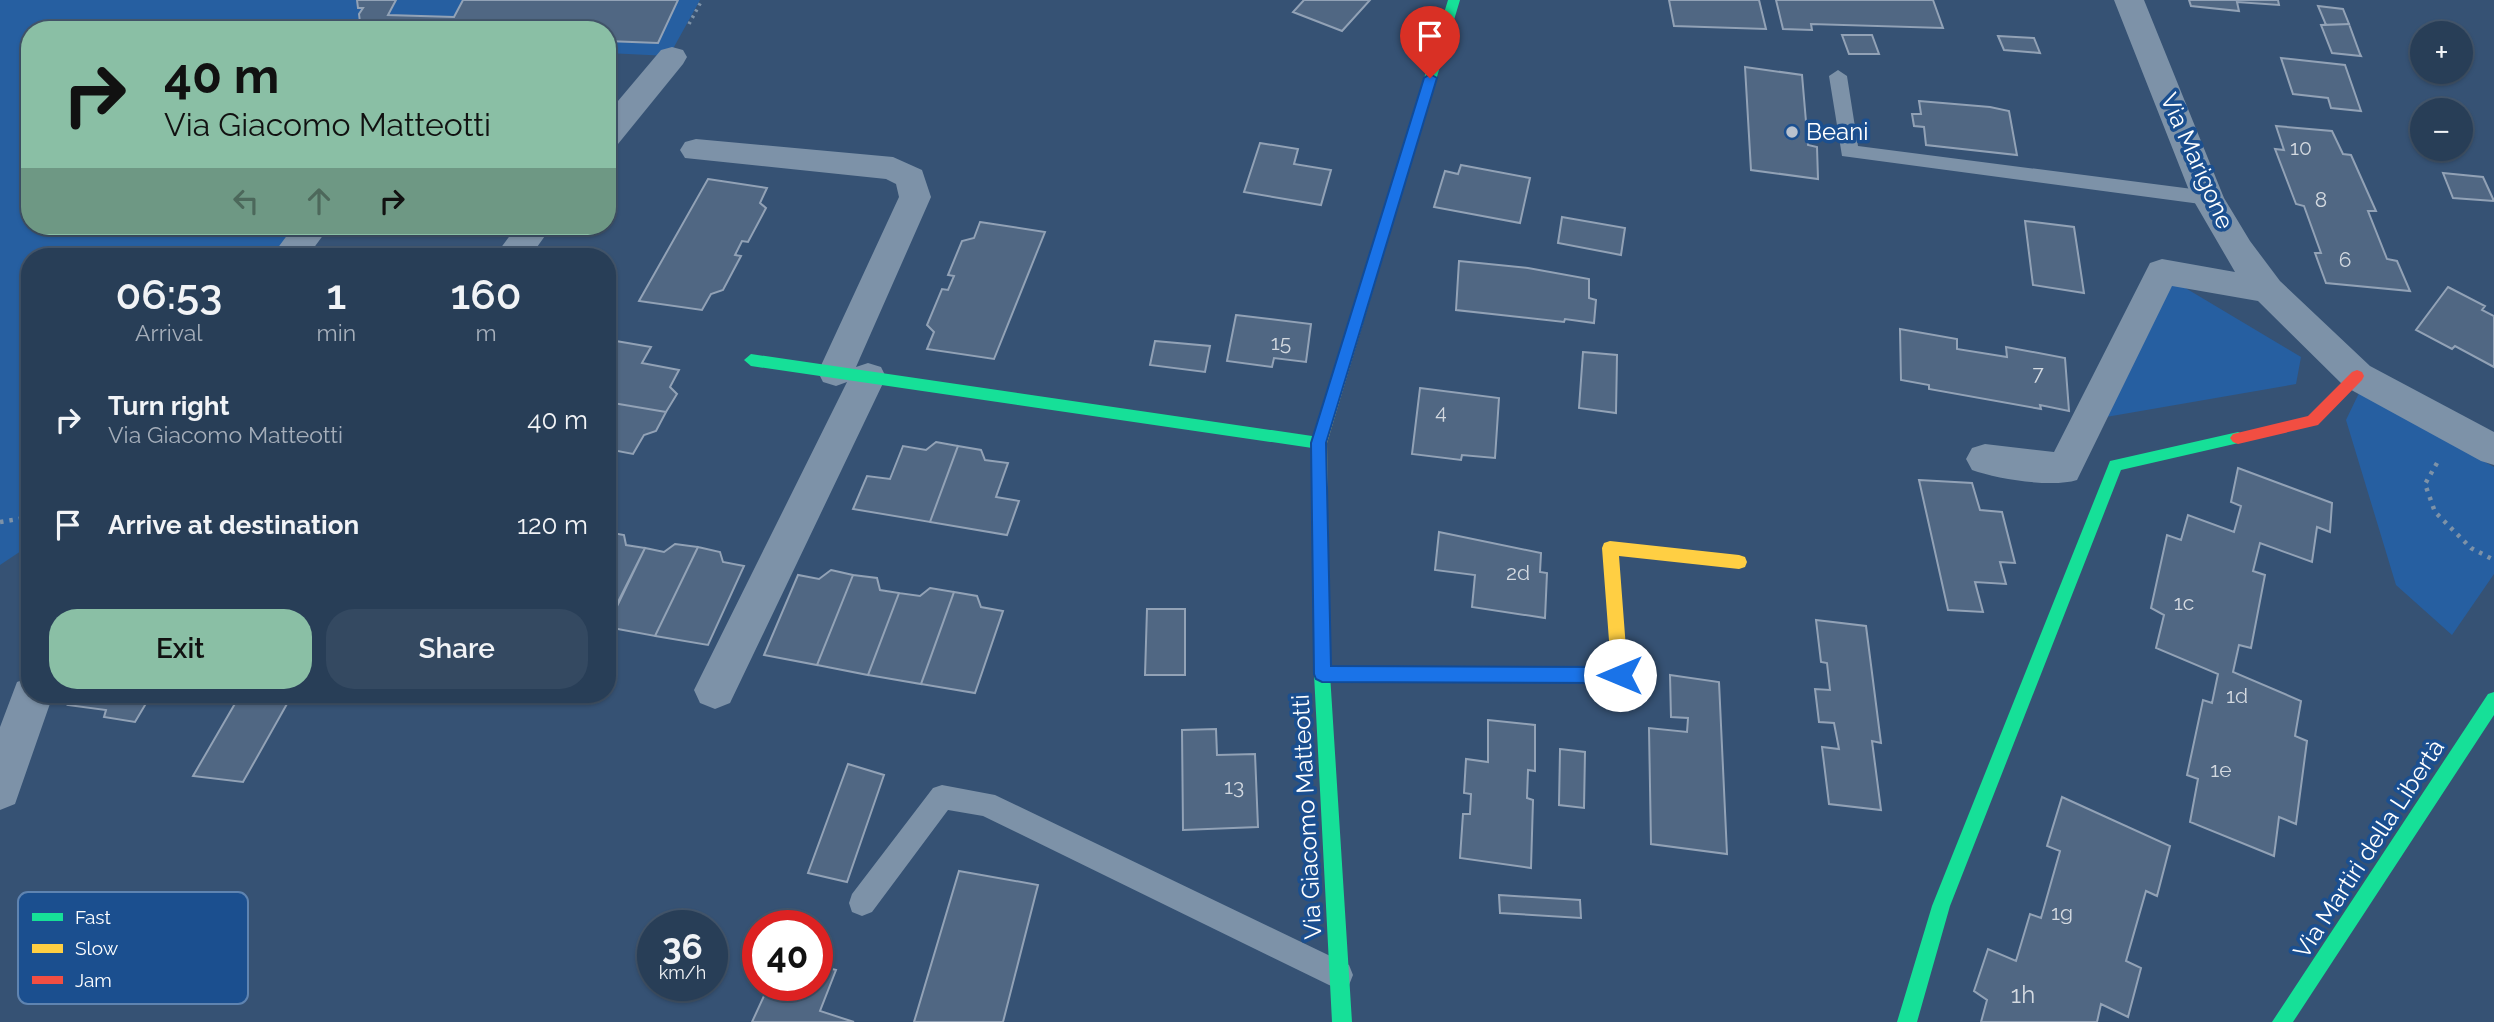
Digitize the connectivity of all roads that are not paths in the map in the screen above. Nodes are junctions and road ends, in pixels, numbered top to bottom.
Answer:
1 (1454, 0) edge
2 (2129, 0) edge
3 (672, 57) dead end
4 (1838, 76) dead end
5 (616, 125) edge
6 (696, 150) dead end
7 (2208, 198) junction
8 (2268, 290) junction
9 (751, 360) dead end
10 (852, 375) junction
11 (2357, 376) junction
12 (1319, 443) junction
13 (2494, 450) edge
14 (1985, 459) dead end
15 (1739, 562) dead end
16 (1322, 674) junction
17 (715, 690) dead end
18 (2494, 700) edge
19 (29, 703) edge
20 (0, 789) edge
21 (862, 903) dead end
22 (1339, 975) junction
23 (1342, 1022) edge
24 (1907, 1022) edge
25 (2282, 1022) edge

1 - 12 street, Via Giacomo Matteotti
2 - 7 street, Via Marigone
3 - 5 street
4 - 7 lane
6 - 10 street
7 - 8 street, Via Marigone
8 - 11 street, Via Marigone
8 - 14 street
9 - 10 street
10 - 12 street
10 - 17 street
11 - 13 street, Via Marigone
11 - 24 street
12 - 16 street, Via Giacomo Matteotti
15 - 16 street
16 - 22 street, Via Giacomo Matteotti
18 - 25 street, Via Martiri della Libertà
19 - 20 street
21 - 22 lane
22 - 23 street, Via Giacomo Matteotti

